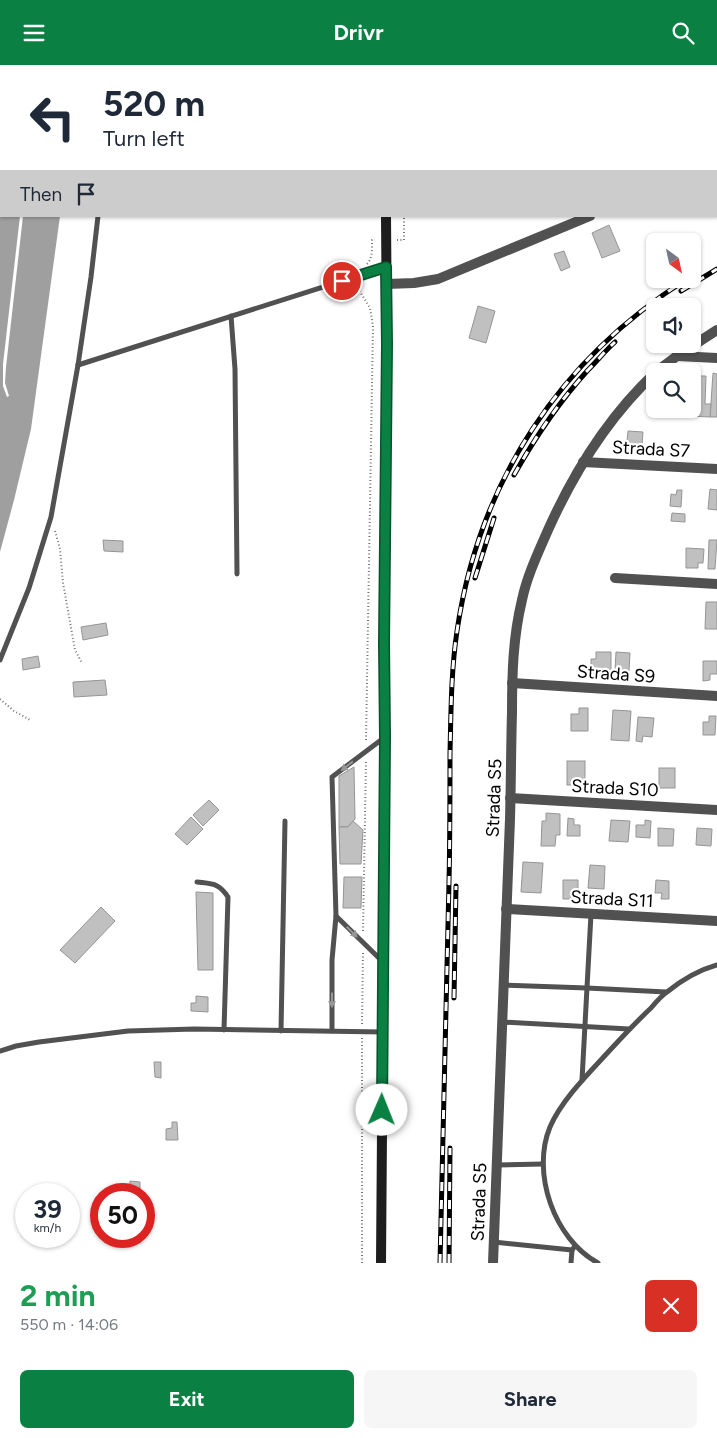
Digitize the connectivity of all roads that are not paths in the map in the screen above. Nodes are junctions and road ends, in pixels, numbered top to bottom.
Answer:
1 (98, 217) edge
2 (386, 217) edge
3 (588, 217) edge
4 (386, 267) junction
5 (387, 284) junction
6 (231, 316) junction
7 (717, 330) edge
8 (677, 356) junction
9 (717, 358) edge
10 (668, 363) edge
11 (78, 365) junction
12 (646, 382) edge
13 (583, 462) junction
14 (717, 469) edge
15 (237, 574) dead end
16 (615, 578) dead end
17 (717, 584) edge
18 (0, 660) edge
19 (512, 683) junction
20 (717, 696) edge
21 (385, 737) junction
22 (510, 798) junction
23 (717, 810) edge
24 (285, 821) dead end
25 (197, 882) dead end
26 (506, 909) junction
27 (590, 914) junction
28 (336, 916) junction
29 (717, 921) edge
30 (383, 963) junction
31 (717, 965) edge
32 (504, 985) junction
33 (587, 988) junction
34 (666, 992) junction
35 (502, 1022) junction
36 (585, 1026) junction
37 (629, 1029) junction
38 (224, 1030) junction
39 (281, 1031) junction
40 (332, 1031) junction
41 (382, 1032) junction
42 (0, 1051) edge
43 (582, 1081) junction
44 (497, 1165) junction
45 (543, 1165) junction
46 (494, 1242) junction
47 (574, 1248) junction
48 (381, 1263) edge
49 (493, 1263) edge
50 (571, 1263) edge
51 (598, 1263) edge

1 - 11 lane
2 - 4 main road
3 - 5 street
4 - 5 main road
4 - 6 lane
5 - 21 main road
6 - 11 lane
6 - 15 lane
7 - 8 street, Strada S5
8 - 9 street
8 - 10 street, Strada S5
11 - 18 lane
12 - 13 street, Strada S5
13 - 14 street, Strada S7
13 - 19 street, Strada S5
16 - 17 street
19 - 20 street, Strada S9
19 - 22 street, Strada S5
21 -> 28 lane
21 - 30 main road
22 - 23 street, Strada S10
22 - 26 street, Strada S5
24 - 39 lane
25 - 38 lane
26 - 27 street, Strada S11
26 - 32 street, Strada S5
27 - 29 street, Strada S11
27 - 33 lane
28 -> 30 lane
28 -> 40 lane
30 - 41 main road
31 - 34 lane
32 - 33 lane
32 - 35 street, Strada S5
33 - 34 lane
33 - 36 lane
34 - 37 lane
35 - 36 lane
35 - 44 street, Strada S5
36 - 37 lane
36 - 43 lane
37 - 43 lane
38 - 39 lane
38 - 42 lane
39 - 40 lane
40 - 41 lane
41 - 48 main road
43 - 45 lane
44 - 45 lane
44 - 46 street, Strada S5
45 - 47 lane
46 - 47 lane
46 - 49 street, Strada S5
47 - 50 lane
47 - 51 lane

